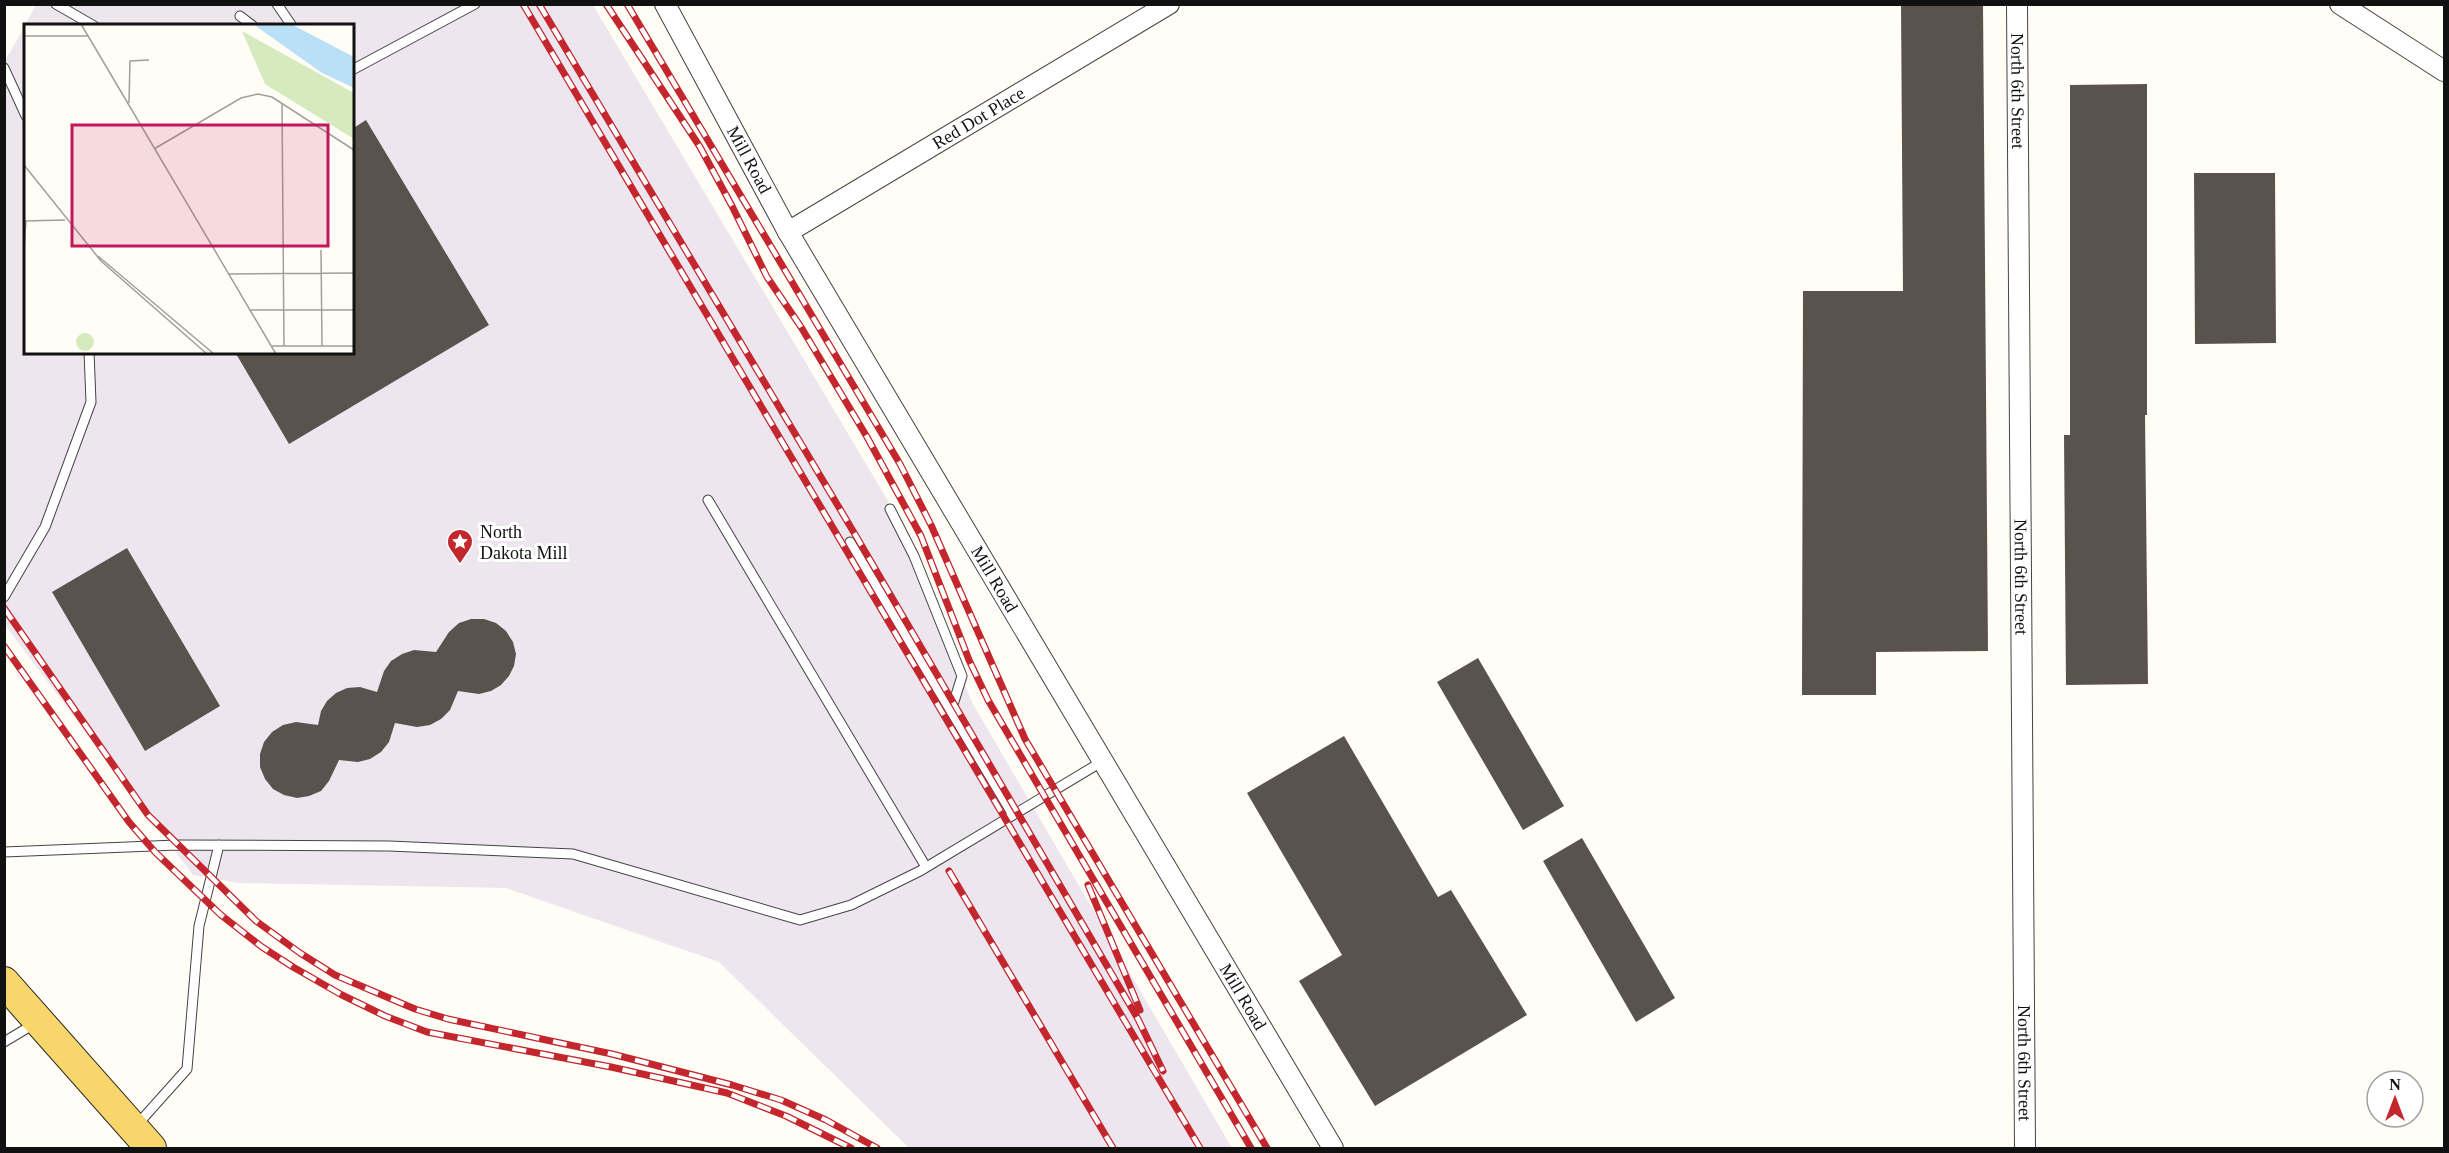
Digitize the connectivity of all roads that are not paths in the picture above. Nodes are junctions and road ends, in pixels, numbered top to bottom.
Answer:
1 (56, 4) edge
2 (277, 4) edge
3 (475, 4) edge
4 (665, 4) edge
5 (1169, 4) edge
6 (2017, 4) edge
7 (2340, 4) edge
8 (240, 16) dead end
9 (91, 24) edge
10 (250, 24) edge
11 (291, 24) edge
12 (4, 68) edge
13 (354, 69) edge
14 (2445, 71) edge
15 (24, 112) edge
16 (788, 232) junction
17 (89, 354) edge
18 (708, 500) dead end
19 (890, 510) dead end
20 (850, 542) dead end
21 (4, 597) edge
22 (951, 711) junction
23 (1103, 761) junction
24 (1013, 815) junction
25 (219, 845) junction
26 (4, 852) edge
27 (926, 867) junction
28 (4, 982) edge
29 (39, 1021) junction
30 (4, 1042) edge
31 (142, 1139) edge
32 (1333, 1149) edge
33 (2025, 1149) edge

1 - 9 lane
2 - 11 lane
3 - 13 lane
4 - 16 street, Mill Road
5 - 16 street, Red Dot Place
6 - 33 street, North 6th Street
7 - 14 street
8 - 10 lane
12 - 15 lane
16 - 23 street, Mill Road
17 - 21 lane
18 - 27 lane
19 - 22 lane
20 - 22 lane
22 - 24 lane
23 - 24 lane
23 - 32 street, Mill Road
24 - 27 lane
25 - 26 lane
25 - 27 lane
25 - 31 lane
28 - 29 main road
29 - 30 lane
29 - 31 main road

